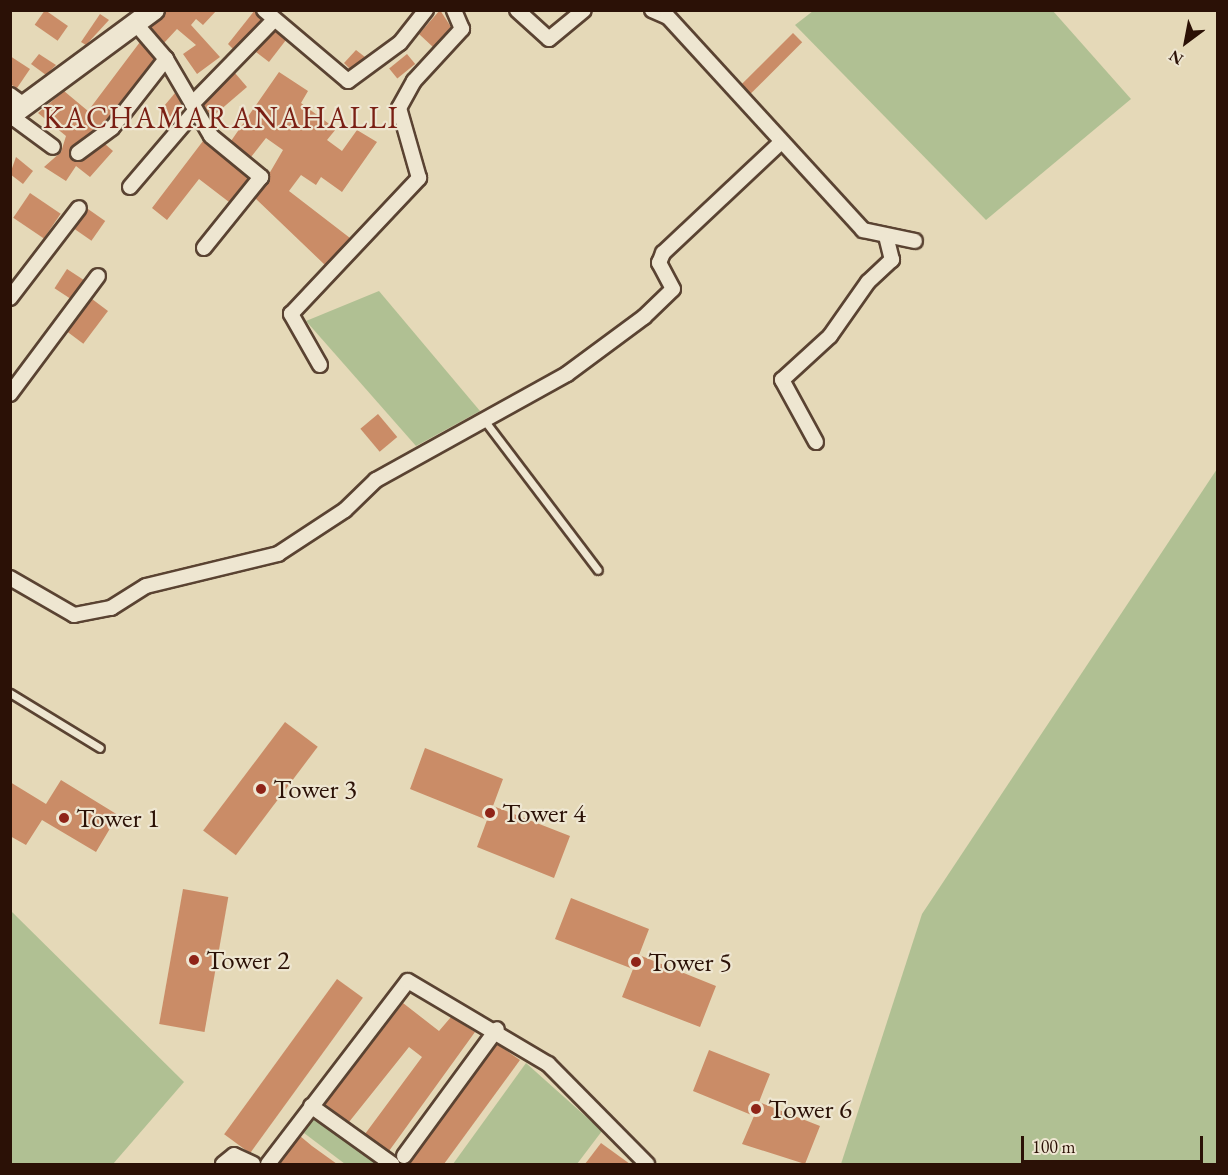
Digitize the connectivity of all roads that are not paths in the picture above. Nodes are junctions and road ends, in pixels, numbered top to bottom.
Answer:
1 (154, 10) edge
2 (426, 10) edge
3 (454, 10) edge
4 (517, 10) edge
5 (584, 10) edge
6 (652, 10) edge
7 (268, 16) edge
8 (136, 24) junction
9 (166, 59) junction
10 (14, 108) edge
11 (193, 108) junction
12 (780, 143) junction
13 (53, 147) dead end
14 (78, 153) dead end
15 (130, 187) dead end
16 (79, 208) dead end
17 (886, 236) junction
18 (915, 241) dead end
19 (204, 248) dead end
20 (98, 276) dead end
21 (10, 298) edge
22 (320, 365) dead end
23 (10, 394) edge
24 (484, 420) junction
25 (816, 442) dead end
26 (598, 570) dead end
27 (10, 578) edge
28 (10, 693) edge
29 (100, 748) dead end
30 (497, 1029) junction
31 (311, 1106) junction
32 (404, 1156) dead end
33 (641, 1162) edge
34 (223, 1164) edge
35 (252, 1164) edge
36 (268, 1164) edge
37 (392, 1164) edge

1 - 8 street
2 - 7 street
3 - 22 street
4 - 5 street
6 - 12 street
7 - 11 street
8 - 9 street
8 - 10 street
9 - 11 street
9 - 14 street
10 - 13 street
11 - 15 street
11 - 19 street
12 - 17 street
12 - 24 street
16 - 21 street
17 - 18 street
17 - 25 street
20 - 23 street
24 - 26 lane
24 - 27 street
28 - 29 lane
30 - 31 street
30 - 32 street
30 - 33 street
31 - 36 street
31 - 37 street
34 - 35 street

